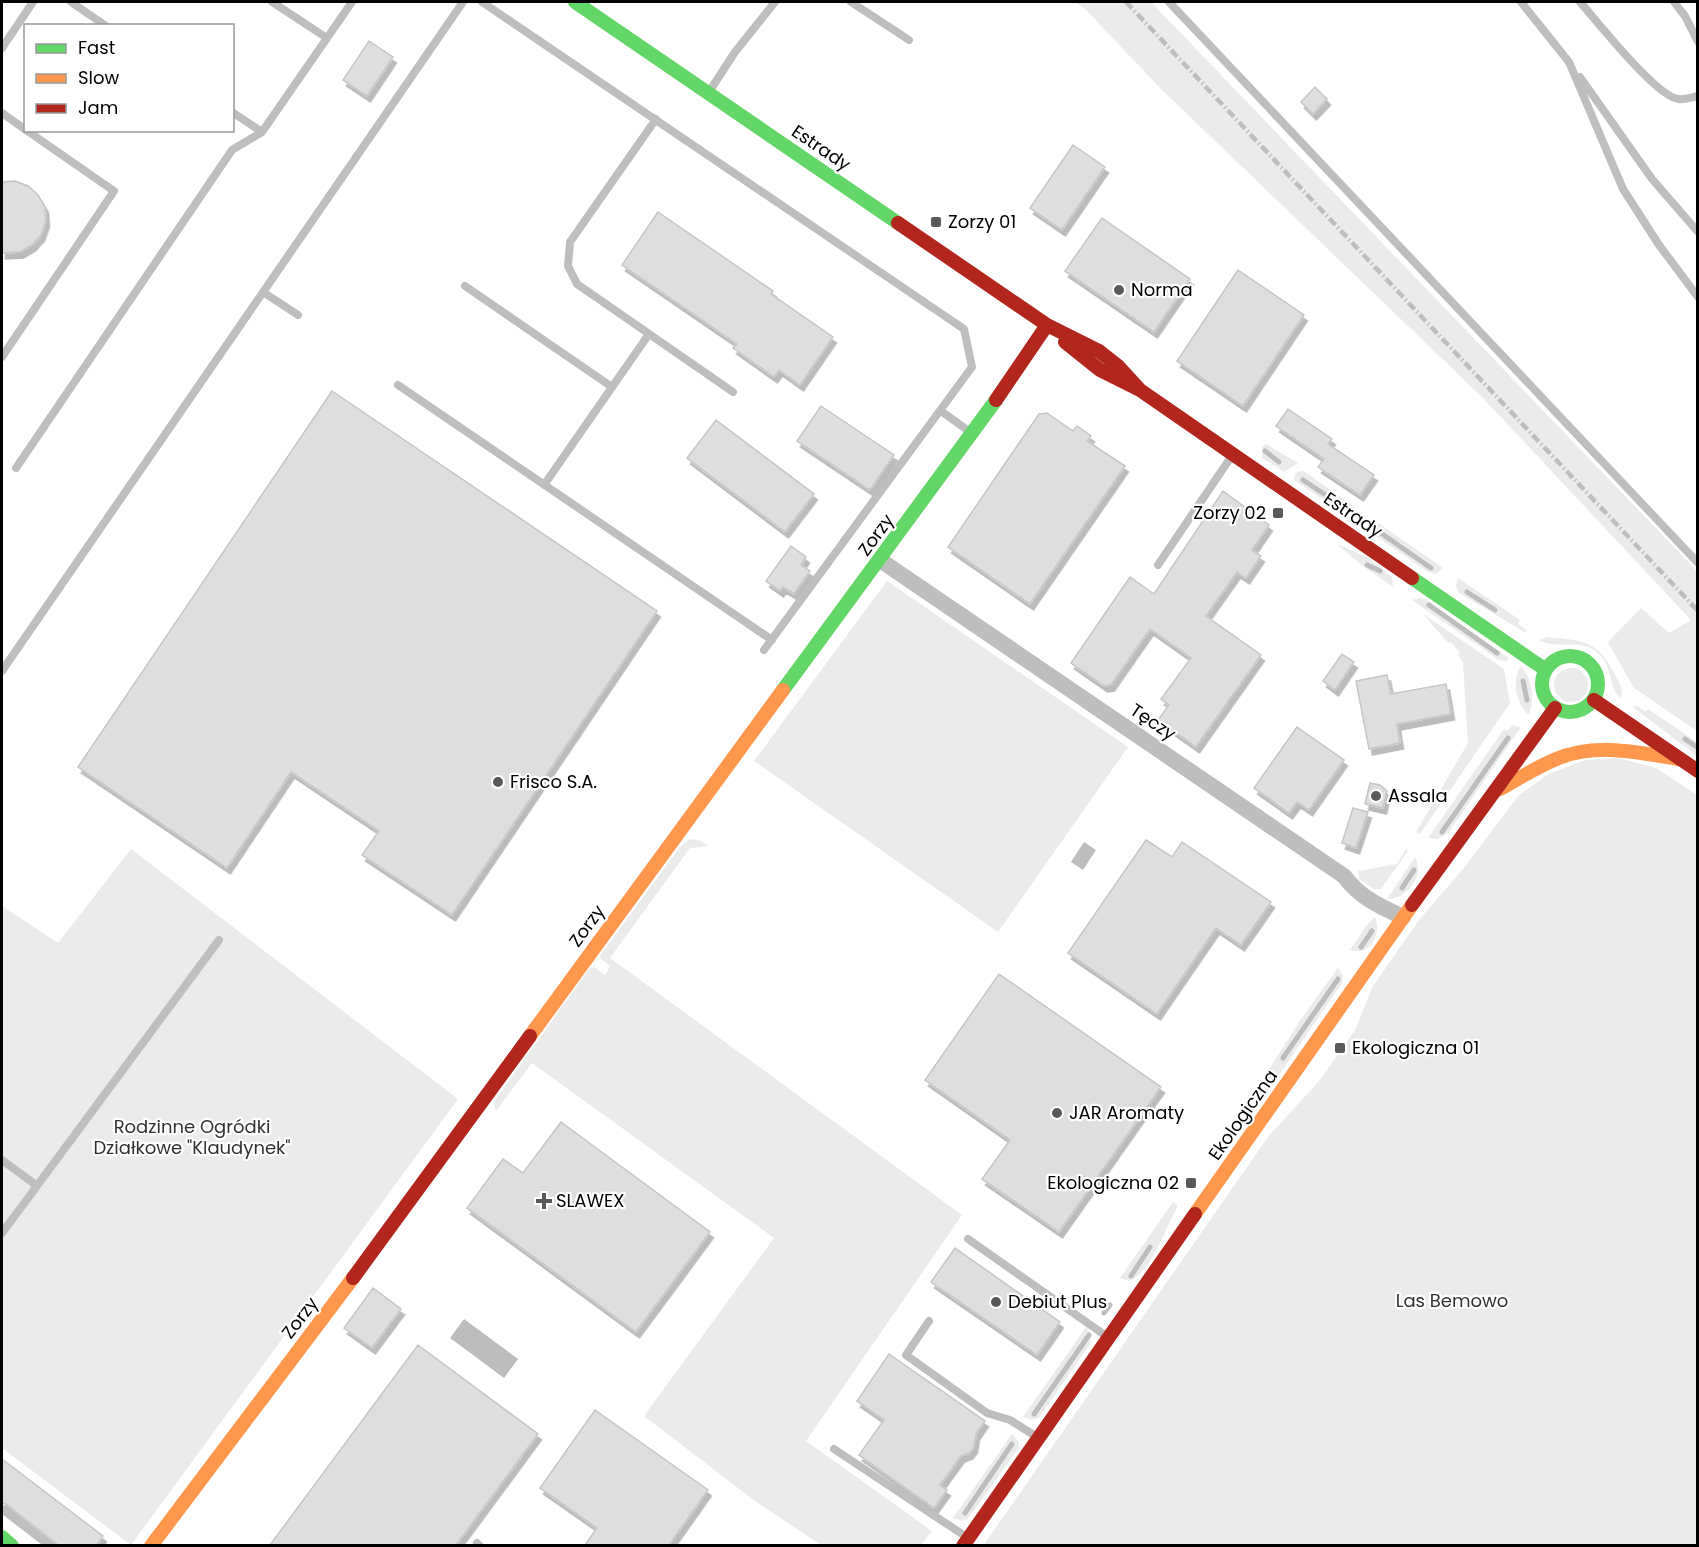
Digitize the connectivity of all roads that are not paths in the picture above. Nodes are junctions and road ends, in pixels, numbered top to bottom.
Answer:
1 (33, 2) edge
2 (71, 2) edge
3 (272, 2) edge
4 (352, 2) edge
5 (463, 2) edge
6 (482, 2) edge
7 (575, 2) edge
8 (775, 2) edge
9 (851, 2) edge
10 (1169, 2) edge
11 (1521, 2) edge
12 (1580, 2) edge
13 (1674, 2) edge
14 (103, 24) edge
15 (327, 38) junction
16 (909, 40) dead end
17 (1698, 42) edge
18 (2, 48) edge
19 (1569, 62) junction
20 (709, 93) junction
21 (1698, 96) edge
22 (2, 113) edge
23 (234, 113) edge
24 (656, 119) junction
25 (24, 129) edge
26 (29, 132) edge
27 (262, 132) junction
28 (1698, 232) edge
29 (465, 286) dead end
30 (262, 292) junction
31 (1698, 297) edge
32 (298, 315) dead end
33 (1047, 325) junction
34 (649, 334) junction
35 (2, 357) edge
36 (398, 385) dead end
37 (612, 387) junction
38 (733, 392) dead end
39 (941, 411) junction
40 (972, 433) junction
41 (1233, 454) junction
42 (16, 468) dead end
43 (544, 485) junction
44 (880, 560) junction
45 (1698, 563) edge
46 (1158, 565) dead end
47 (771, 640) junction
48 (764, 651) dead end
49 (1546, 670) junction
50 (2, 671) edge
51 (1593, 700) junction
52 (1555, 708) junction
53 (1678, 759) junction
54 (1698, 771) edge
55 (1496, 791) junction
56 (1403, 917) junction
57 (219, 940) dead end
58 (2, 1160) edge
59 (36, 1185) junction
60 (2, 1233) edge
61 (968, 1239) dead end
62 (929, 1321) dead end
63 (1109, 1338) junction
64 (1040, 1439) junction
65 (834, 1449) dead end
66 (2, 1509) edge
67 (2, 1537) edge
68 (966, 1542) edge
69 (12, 1545) edge
70 (50, 1545) edge
71 (152, 1545) edge

1 - 18 lane
2 - 14 lane
3 - 15 lane
4 - 15 lane
5 - 30 lane
6 - 24 lane
7 - 20 street, Estrady
8 - 20 lane
9 - 16 lane
10 - 45 lane
11 - 19 lane
12 - 21 lane
13 - 17 lane
15 - 27 lane
19 - 28 lane
19 - 31 lane
20 - 33 street, Estrady
22 - 25 lane
23 - 27 lane
24 - 34 lane
24 - 39 lane
26 - 35 lane
27 - 42 lane
29 - 37 lane
30 - 32 lane
30 - 50 lane
33 - 40 street, Zorzy
33 - 41 street, Estrady
34 - 37 lane
34 - 38 lane
36 - 43 lane
37 - 43 lane
39 - 40 lane
39 - 47 lane
40 - 44 street, Zorzy
41 - 46 lane
41 - 49 street, Estrady
43 - 47 lane
44 - 56 street, Tęczy
44 - 71 street, Zorzy
47 - 48 lane
49 - 51 street
49 - 52 street
51 - 52 street
51 - 53 street
52 - 55 street, Ekologiczna
53 - 54 street
53 - 55 street
55 - 56 street, Ekologiczna
56 - 63 street, Ekologiczna
57 - 59 lane
58 - 59 lane
59 - 60 lane
61 - 63 lane
62 - 64 lane
63 - 64 street, Ekologiczna
64 - 68 street, Ekologiczna
65 - 68 lane
66 - 70 lane
67 - 69 street

